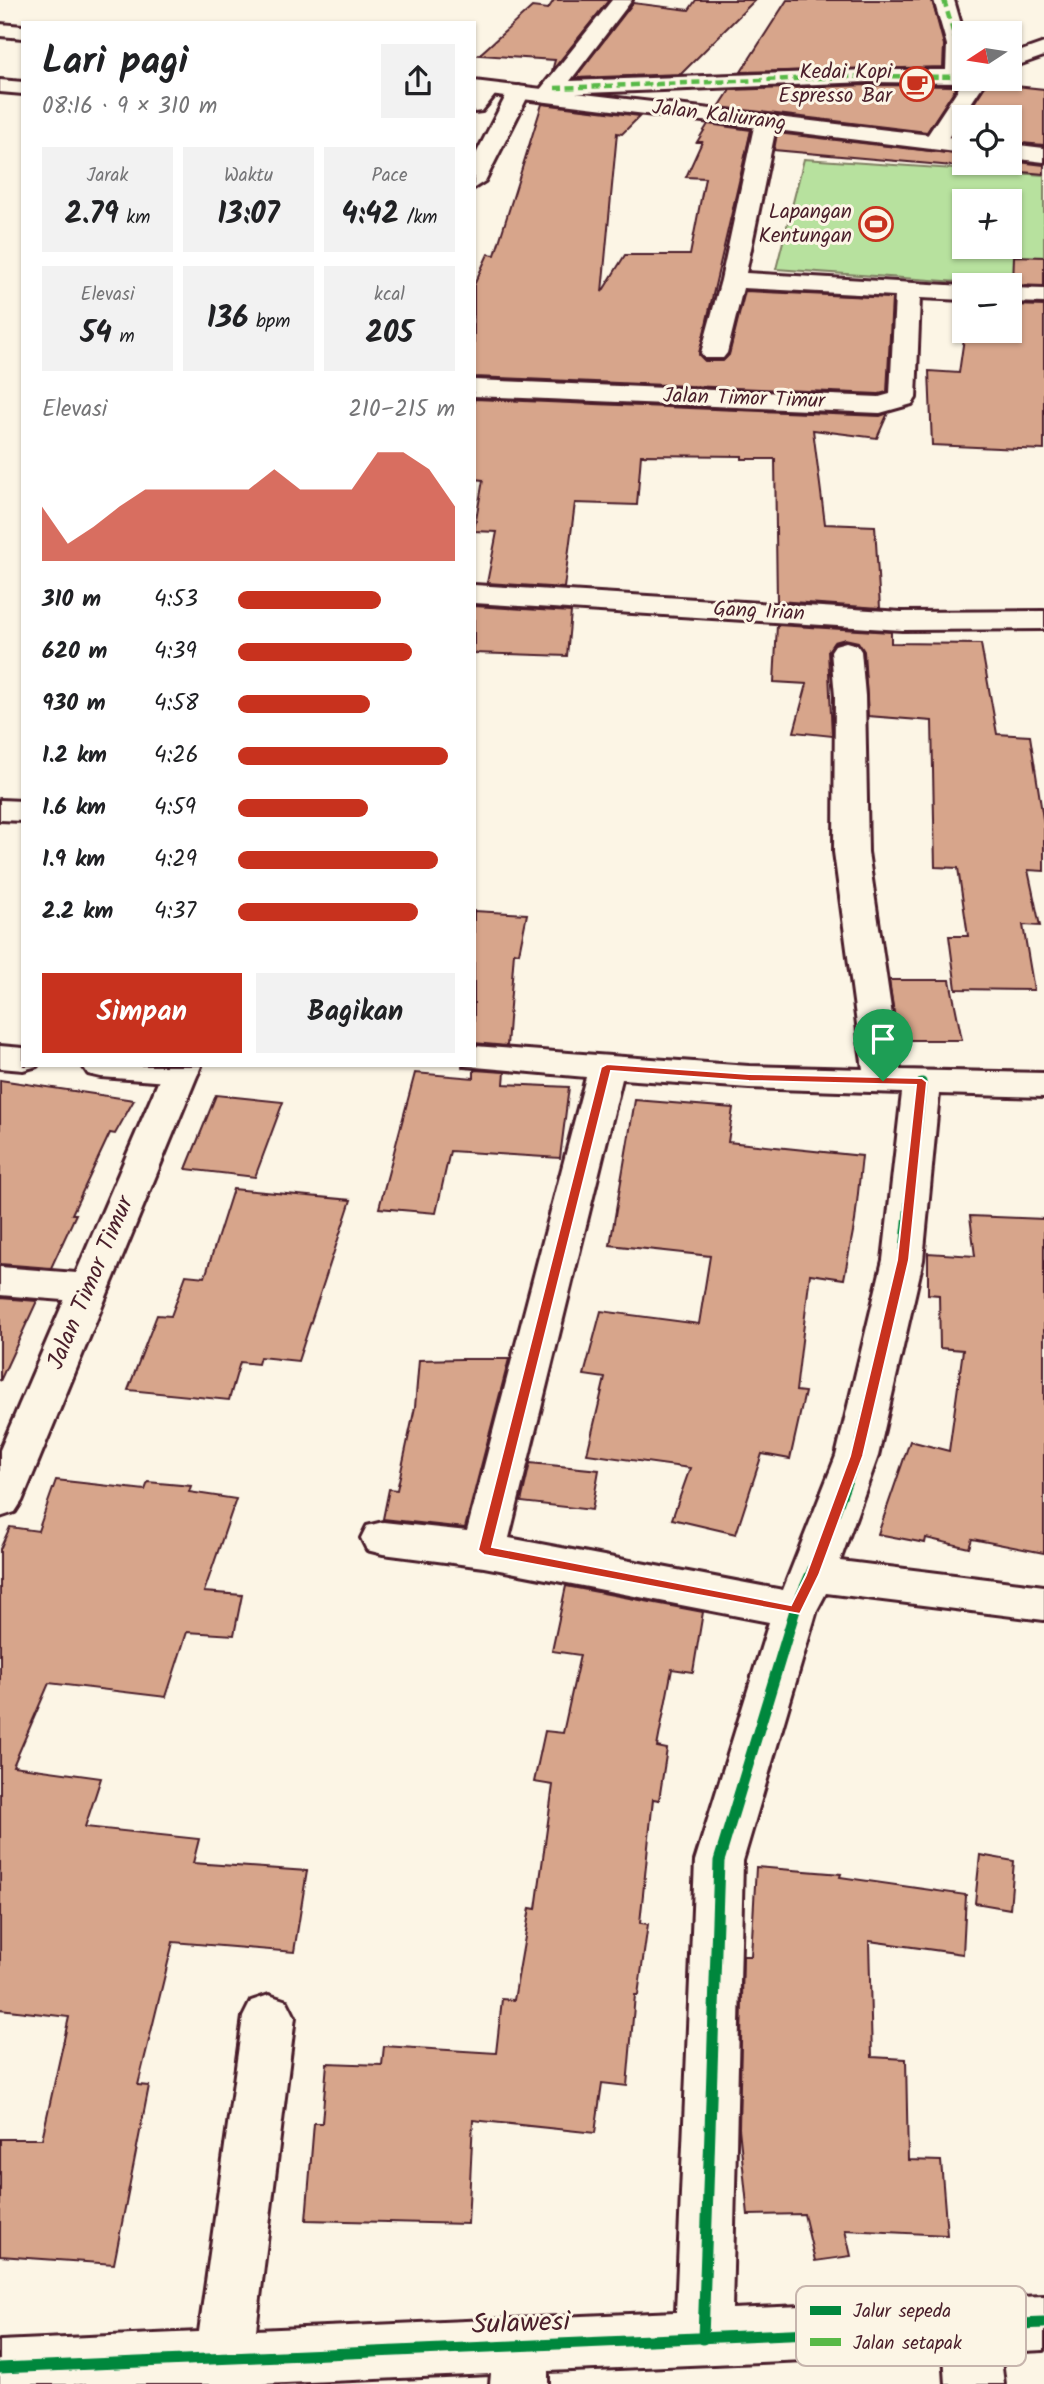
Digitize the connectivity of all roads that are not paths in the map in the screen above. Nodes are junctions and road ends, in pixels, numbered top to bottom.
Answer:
1 (622, 0) edge
2 (944, 0) edge
3 (952, 28) edge
4 (0, 30) edge
5 (21, 32) edge
6 (1044, 49) edge
7 (1022, 57) edge
8 (1022, 72) edge
9 (1044, 73) edge
10 (952, 77) edge
11 (0, 86) edge
12 (21, 88) edge
13 (482, 88) edge
14 (958, 91) edge
15 (519, 92) junction
16 (551, 92) junction
17 (766, 122) junction
18 (934, 142) junction
19 (952, 144) edge
20 (1022, 152) edge
21 (1044, 155) edge
22 (476, 177) edge
23 (733, 281) junction
24 (908, 290) junction
25 (952, 292) edge
26 (1022, 295) edge
27 (1044, 296) edge
28 (714, 353) dead end
29 (476, 388) edge
30 (476, 594) edge
31 (1044, 620) edge
32 (846, 652) dead end
33 (0, 810) edge
34 (21, 811) edge
35 (0, 1057) edge
36 (476, 1057) edge
37 (21, 1059) edge
38 (128, 1067) edge
39 (607, 1067) junction
40 (182, 1069) edge
41 (902, 1081) junction
42 (1044, 1085) edge
43 (0, 1281) edge
44 (89, 1289) junction
45 (0, 1501) edge
46 (383, 1538) dead end
47 (484, 1550) junction
48 (804, 1593) junction
49 (1044, 1603) edge
50 (269, 2017) dead end
51 (1044, 2323) edge
52 (1026, 2324) edge
53 (796, 2334) edge
54 (703, 2339) junction
55 (224, 2359) junction
56 (520, 2366) edge
57 (973, 2366) edge
58 (0, 2368) edge
59 (975, 2384) edge

1 - 16 street
2 - 3 street
4 - 5 street
6 - 7 street
8 - 9 street
10 - 16 street
11 - 12 street
13 - 15 street, Jalan Kaliurang
14 - 18 street
15 - 16 street, Jalan Kaliurang
15 - 22 street
16 - 17 street, Jalan Kaliurang
17 - 18 street, Jalan Kaliurang
17 - 23 street
18 - 19 street, Jalan Kaliurang
20 - 21 street
23 - 24 street
23 - 28 street
24 - 25 street
24 - 29 street, Jalan Timor Timur
26 - 27 street
30 - 31 street, Gang Irian
32 - 41 street
33 - 34 street
35 - 37 street
36 - 39 street
38 - 40 street
39 - 41 street
39 - 47 street
40 - 44 street, Jalan Timor Timur
41 - 42 street
41 - 48 street
43 - 44 street
44 - 45 street, Jalan Timor Timur
46 - 47 street
47 - 48 street
48 - 49 street
48 - 54 street
50 - 55 street
51 - 52 street, Sulawesi
53 - 54 street, Sulawesi
54 - 56 street, Sulawesi
55 - 56 street, Sulawesi
55 - 58 street, Sulawesi
57 - 59 street

